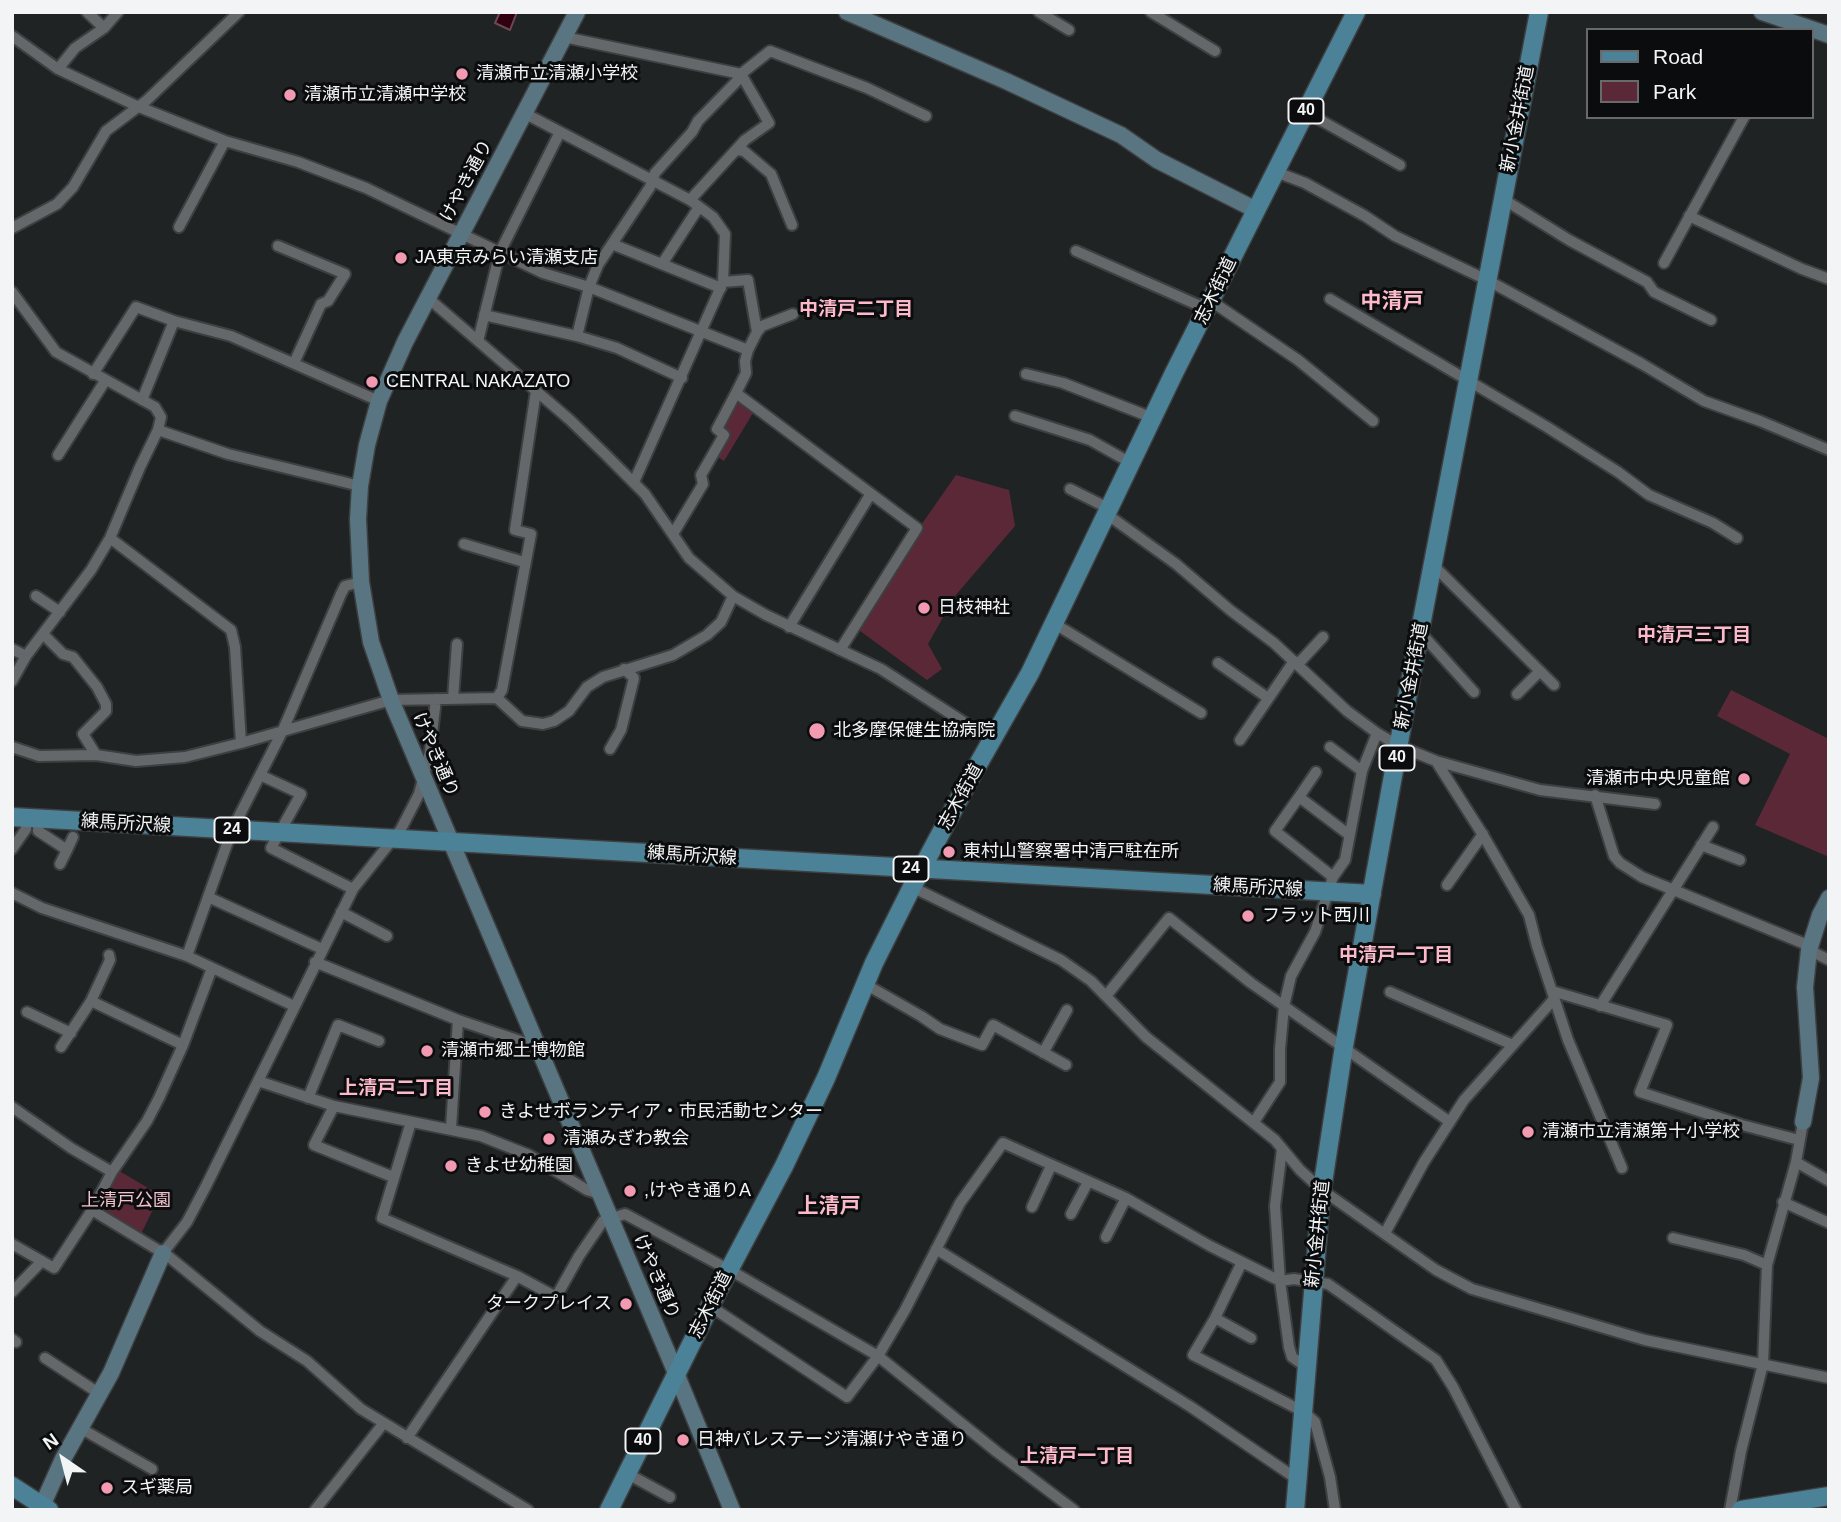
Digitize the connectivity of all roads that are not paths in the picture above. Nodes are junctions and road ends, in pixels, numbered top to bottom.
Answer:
1 (87, 12) edge
2 (118, 12) edge
3 (239, 12) edge
4 (577, 12) edge
5 (847, 12) edge
6 (1039, 12) edge
7 (1150, 12) edge
8 (1356, 12) edge
9 (1539, 12) edge
10 (1762, 12) edge
11 (104, 28) junction
12 (1807, 28) edge
13 (1069, 30) dead end
14 (12, 36) edge
15 (564, 37) junction
16 (1215, 51) dead end
17 (58, 69) junction
18 (741, 74) junction
19 (139, 107) junction
20 (1306, 112) junction
21 (524, 113) junction
22 (926, 116) dead end
23 (1743, 119) edge
24 (560, 132) junction
25 (225, 141) junction
26 (737, 150) junction
27 (1400, 165) dead end
28 (1276, 172) junction
29 (653, 180) junction
30 (1503, 199) junction
31 (695, 203) junction
32 (1256, 210) junction
33 (1689, 216) junction
34 (792, 225) dead end
35 (179, 227) dead end
36 (12, 228) edge
37 (460, 235) junction
38 (612, 244) junction
39 (278, 246) dead end
40 (1076, 251) dead end
41 (500, 253) junction
42 (1664, 263) dead end
43 (662, 264) junction
44 (1829, 279) edge
45 (1487, 280) junction
46 (722, 285) junction
47 (589, 287) junction
48 (12, 292) edge
49 (428, 298) junction
50 (1330, 299) dead end
51 (1209, 305) junction
52 (793, 314) dead end
53 (484, 315) junction
54 (1711, 320) dead end
55 (174, 321) junction
56 (757, 332) junction
57 (702, 333) junction
58 (577, 336) junction
59 (478, 341) junction
60 (748, 350) junction
61 (293, 363) junction
62 (93, 374) junction
63 (1026, 374) dead end
64 (682, 378) junction
65 (105, 381) junction
66 (1468, 382) junction
67 (536, 391) junction
68 (736, 393) junction
69 (142, 400) junction
70 (379, 401) junction
71 (1015, 416) dead end
72 (1153, 418) junction
73 (1373, 421) dead end
74 (158, 430) junction
75 (1829, 450) edge
76 (58, 455) dead end
77 (1131, 463) junction
78 (634, 482) junction
79 (360, 486) junction
80 (1070, 489) dead end
81 (870, 495) junction
82 (1109, 512) junction
83 (673, 534) junction
84 (110, 538) junction
85 (1737, 538) dead end
86 (464, 544) dead end
87 (524, 562) junction
88 (1433, 565) junction
89 (361, 582) junction
90 (36, 596) dead end
91 (733, 596) junction
92 (60, 612) junction
93 (1055, 624) junction
94 (789, 626) junction
95 (1420, 632) junction
96 (44, 635) junction
97 (1323, 636) dead end
98 (457, 644) dead end
99 (12, 649) edge
100 (840, 650) junction
101 (26, 656) junction
102 (1218, 663) dead end
103 (1296, 663) junction
104 (624, 669) junction
105 (1540, 671) junction
106 (12, 681) edge
107 (1554, 685) dead end
108 (1474, 692) dead end
109 (1517, 694) dead end
110 (497, 698) junction
111 (1268, 698) junction
112 (436, 699) junction
113 (453, 699) junction
114 (391, 700) junction
115 (1201, 713) dead end
116 (283, 730) junction
117 (1377, 733) junction
118 (1240, 740) dead end
119 (993, 741) junction
120 (241, 743) junction
121 (1399, 746) junction
122 (12, 747) edge
123 (1330, 747) dead end
124 (610, 749) dead end
125 (96, 755) junction
126 (1436, 761) junction
127 (1362, 771) junction
128 (1316, 772) dead end
129 (260, 775) junction
130 (424, 778) junction
131 (1595, 795) junction
132 (1299, 797) junction
133 (1655, 804) dead end
134 (26, 818) edge
135 (1713, 827) dead end
136 (232, 830) junction
137 (279, 832) junction
138 (1348, 834) junction
139 (1483, 834) junction
140 (73, 837) dead end
141 (393, 839) junction
142 (451, 842) junction
143 (1701, 845) junction
144 (12, 849) edge
145 (67, 850) junction
146 (1740, 860) dead end
147 (60, 864) dead end
148 (921, 869) junction
149 (1331, 884) junction
150 (1447, 885) dead end
151 (912, 887) junction
152 (353, 889) junction
153 (1672, 890) junction
154 (12, 893) edge
155 (1372, 894) junction
156 (208, 897) junction
157 (1829, 898) edge
158 (341, 912) junction
159 (387, 936) dead end
160 (1810, 948) junction
161 (322, 949) junction
162 (108, 956) dead end
163 (187, 956) junction
164 (1829, 960) edge
165 (315, 962) junction
166 (212, 968) junction
167 (865, 984) junction
168 (1390, 992) dead end
169 (1553, 995) junction
170 (1106, 996) junction
171 (91, 1001) junction
172 (294, 1006) junction
173 (1284, 1006) junction
174 (1600, 1006) junction
175 (1067, 1010) dead end
176 (27, 1012) dead end
177 (458, 1020) junction
178 (71, 1033) junction
179 (379, 1041) dead end
180 (183, 1045) junction
181 (1513, 1045) junction
182 (1344, 1046) junction
183 (61, 1047) dead end
184 (538, 1047) junction
185 (1043, 1053) junction
186 (1066, 1065) dead end
187 (258, 1081) junction
188 (308, 1098) junction
189 (334, 1106) junction
190 (12, 1107) edge
191 (411, 1122) junction
192 (1254, 1122) junction
193 (1450, 1122) junction
194 (1803, 1122) joint
195 (451, 1128) junction
196 (1799, 1140) junction
197 (1282, 1149) junction
198 (1796, 1162) junction
199 (1051, 1166) junction
200 (1622, 1168) dead end
201 (112, 1172) junction
202 (393, 1177) junction
203 (1829, 1181) edge
204 (1088, 1182) junction
205 (1322, 1190) junction
206 (600, 1194) junction
207 (1126, 1198) junction
208 (1783, 1202) junction
209 (1032, 1207) dead end
210 (92, 1210) junction
211 (1070, 1214) dead end
212 (610, 1217) junction
213 (1829, 1223) edge
214 (1385, 1233) junction
215 (1106, 1237) dead end
216 (1674, 1238) dead end
217 (12, 1244) edge
218 (936, 1249) junction
219 (163, 1253) junction
220 (41, 1261) junction
221 (1242, 1262) junction
222 (1767, 1265) junction
223 (728, 1272) junction
224 (517, 1276) junction
225 (1280, 1281) junction
226 (1312, 1281) junction
227 (12, 1292) edge
228 (710, 1306) junction
229 (1215, 1318) junction
230 (1251, 1338) dead end
231 (878, 1356) junction
232 (45, 1358) dead end
233 (1763, 1364) junction
234 (1306, 1367) junction
235 (676, 1373) junction
236 (1829, 1378) edge
237 (100, 1394) junction
238 (1304, 1412) junction
239 (383, 1424) junction
240 (80, 1427) junction
241 (407, 1438) junction
242 (152, 1469) dead end
243 (628, 1474) junction
244 (1297, 1479) junction
245 (12, 1486) edge
246 (1829, 1496) edge
247 (670, 1497) dead end
248 (44, 1508) edge
249 (315, 1510) edge
250 (528, 1510) edge
251 (609, 1510) edge
252 (732, 1510) edge
253 (1074, 1510) edge
254 (1295, 1510) edge
255 (1335, 1510) edge
256 (1516, 1510) edge
257 (1730, 1510) edge
258 (1741, 1510) edge

1 - 11 street
2 - 11 street
3 - 19 street
4 - 15 street, けやき通り
5 - 32 street
6 - 13 street
7 - 16 street
8 - 20 main road, 志木街道 / 40
9 - 30 main road, 新小金井街道 / 40
10 - 12 street
11 - 17 street
14 - 17 street
15 - 18 street
15 - 21 street, けやき通り
17 - 19 street
18 - 22 street
18 - 26 street
18 - 29 street
19 - 25 street
19 - 36 street
20 - 27 street
20 - 28 main road, 志木街道 / 40
21 - 24 street
21 - 37 street, けやき通り
23 - 33 street
24 - 29 street
24 - 41 street
25 - 35 street
25 - 37 street
26 - 31 street
26 - 34 street
28 - 32 main road, 志木街道 / 40
28 - 45 street
29 - 31 street
29 - 38 street
30 - 45 main road, 新小金井街道 / 40
30 - 54 street
31 - 43 street
31 - 46 street
32 - 51 main road, 志木街道 / 40
33 - 42 street
33 - 44 street
37 - 41 street
37 - 49 street, けやき通り
38 - 43 street
38 - 47 street
39 - 61 street
40 - 51 street
41 - 47 street
41 - 53 street
43 - 46 street
45 - 66 main road, 新小金井街道 / 40
45 - 75 street
46 - 56 street
46 - 57 street
47 - 57 street
47 - 58 street
48 - 62 street
49 - 59 street
49 - 70 street, けやき通り
50 - 66 street
51 - 72 main road, 志木街道 / 40
51 - 73 street
52 - 56 street
53 - 58 street
53 - 59 street
55 - 61 street
55 - 62 street
55 - 69 street
56 - 60 street
57 - 60 street
57 - 64 street
58 - 64 street
59 - 67 street
60 - 68 street
61 - 70 street
62 - 65 street
63 - 72 street
64 - 78 street
65 - 69 street
65 - 76 street
66 - 85 street
66 - 88 main road, 新小金井街道 / 40
67 - 78 street
67 - 87 street
68 - 81 street
68 - 83 street
69 - 74 street
70 - 79 street, けやき通り
71 - 77 street
72 - 77 main road, 志木街道 / 40
74 - 79 street
74 - 84 street
77 - 82 main road, 志木街道 / 40
78 - 83 street
79 - 89 street, けやき通り
80 - 82 street
81 - 94 street
81 - 100 street
82 - 93 main road, 志木街道 / 40
82 - 103 street
83 - 91 street
84 - 92 street
84 - 120 street
86 - 87 street
87 - 110 street
88 - 95 main road, 新小金井街道 / 40
88 - 105 street
89 - 114 street, けやき通り
89 - 116 street
90 - 92 street
91 - 94 street
91 - 104 street
92 - 96 street
93 - 115 street
93 - 119 main road, 志木街道 / 40
94 - 100 street
95 - 108 street
95 - 121 main road, 新小金井街道 / 40
96 - 101 street
96 - 125 street
97 - 103 street
98 - 113 street
99 - 101 street
100 - 119 street
101 - 106 street
102 - 111 street
103 - 111 street
103 - 117 street
104 - 110 street
104 - 124 street
105 - 107 street
105 - 109 street
110 - 113 street
111 - 118 street
112 - 113 street
112 - 114 street
112 - 130 street
114 - 116 street
114 - 130 street, けやき通り
116 - 120 street
116 - 129 street
117 - 121 street
117 - 127 street
119 - 148 main road, 志木街道 / 40
120 - 125 street
121 - 126 street
121 - 155 main road, 新小金井街道 / 40
122 - 125 street
123 - 127 street
126 - 131 street
126 - 139 street
127 - 138 street
128 - 132 street
129 - 136 street
129 - 137 street
130 - 141 street
130 - 142 street, けやき通り
131 - 133 street
131 - 153 street
132 - 138 street
132 - 149 street
134 - 136 main road, 練馬所沢線 / 24
134 - 144 street
134 - 145 street
135 - 143 street
136 - 137 main road, 練馬所沢線 / 24
136 - 156 street
137 - 141 main road, 練馬所沢線 / 24
137 - 152 street
138 - 149 street
139 - 150 street
139 - 169 street
140 - 145 street
141 - 142 main road, 練馬所沢線 / 24
141 - 152 street
142 - 148 main road, 練馬所沢線 / 24
142 - 184 street, けやき通り
143 - 146 street
143 - 153 street
145 - 147 street
148 - 149 main road, 練馬所沢線 / 24
148 - 151 main road, 志木街道 / 40
149 - 155 main road, 練馬所沢線 / 24
149 - 173 street
151 - 167 main road, 志木街道 / 40
151 - 170 street
152 - 158 street
153 - 160 street
153 - 174 street
154 - 163 street
155 - 182 main road, 新小金井街道 / 40
156 - 161 street
156 - 163 street
157 - 160 street
158 - 159 street
158 - 161 street
160 - 164 street
160 - 194 street
161 - 165 street
162 - 171 street
163 - 166 street
165 - 172 street
165 - 177 street
166 - 172 street
166 - 180 street
167 - 185 street
167 - 223 main road, 志木街道 / 40
168 - 181 street
169 - 174 street
169 - 181 street
169 - 200 street
170 - 173 street
170 - 192 street
171 - 178 street
171 - 180 street
172 - 187 street
173 - 182 street
173 - 192 street
174 - 196 street
175 - 185 street
176 - 178 street
177 - 184 street
177 - 195 street
178 - 183 street
179 - 188 street
180 - 201 street
181 - 193 street
182 - 193 street
182 - 205 main road, 新小金井街道 / 40
184 - 206 street, けやき通り
185 - 186 street
187 - 188 street
187 - 219 street
188 - 189 street
189 - 191 street
189 - 202 street
190 - 201 street
191 - 195 street
191 - 202 street
192 - 197 street
193 - 214 street
194 - 196 street
195 - 206 street
196 - 198 street
197 - 205 street
197 - 225 street
198 - 203 street
198 - 208 street
199 - 204 street
199 - 209 street
199 - 218 street
201 - 210 street
202 - 224 street
204 - 207 street
204 - 211 street
205 - 214 street
205 - 226 main road, 新小金井街道 / 40
206 - 212 street, けやき通り
207 - 215 street
207 - 221 street
208 - 213 street
208 - 222 street
210 - 219 street
210 - 220 street
212 - 223 street
212 - 224 street
212 - 235 street, けやき通り
214 - 233 street
216 - 222 street
217 - 220 street
218 - 231 street
218 - 244 street
219 - 237 street
219 - 239 street
220 - 227 street
221 - 225 street
221 - 229 street
222 - 233 street
223 - 228 main road, 志木街道 / 40
223 - 231 street
224 - 241 street
225 - 226 street
225 - 234 street
226 - 234 main road, 新小金井街道 / 40
226 - 256 street
228 - 231 street
228 - 235 main road, 志木街道 / 40
229 - 230 street
229 - 238 street
231 - 253 street
232 - 237 street
233 - 236 street
233 - 257 street
234 - 238 main road, 新小金井街道 / 40
235 - 243 main road, 志木街道 / 40
235 - 252 street, けやき通り
237 - 240 street
238 - 244 main road, 新小金井街道 / 40
238 - 255 street
239 - 241 street
239 - 249 street
240 - 242 street
240 - 248 street
241 - 250 street
243 - 247 street
243 - 251 main road, 志木街道 / 40
244 - 254 main road, 新小金井街道 / 40
245 - 248 main road
246 - 258 main road

